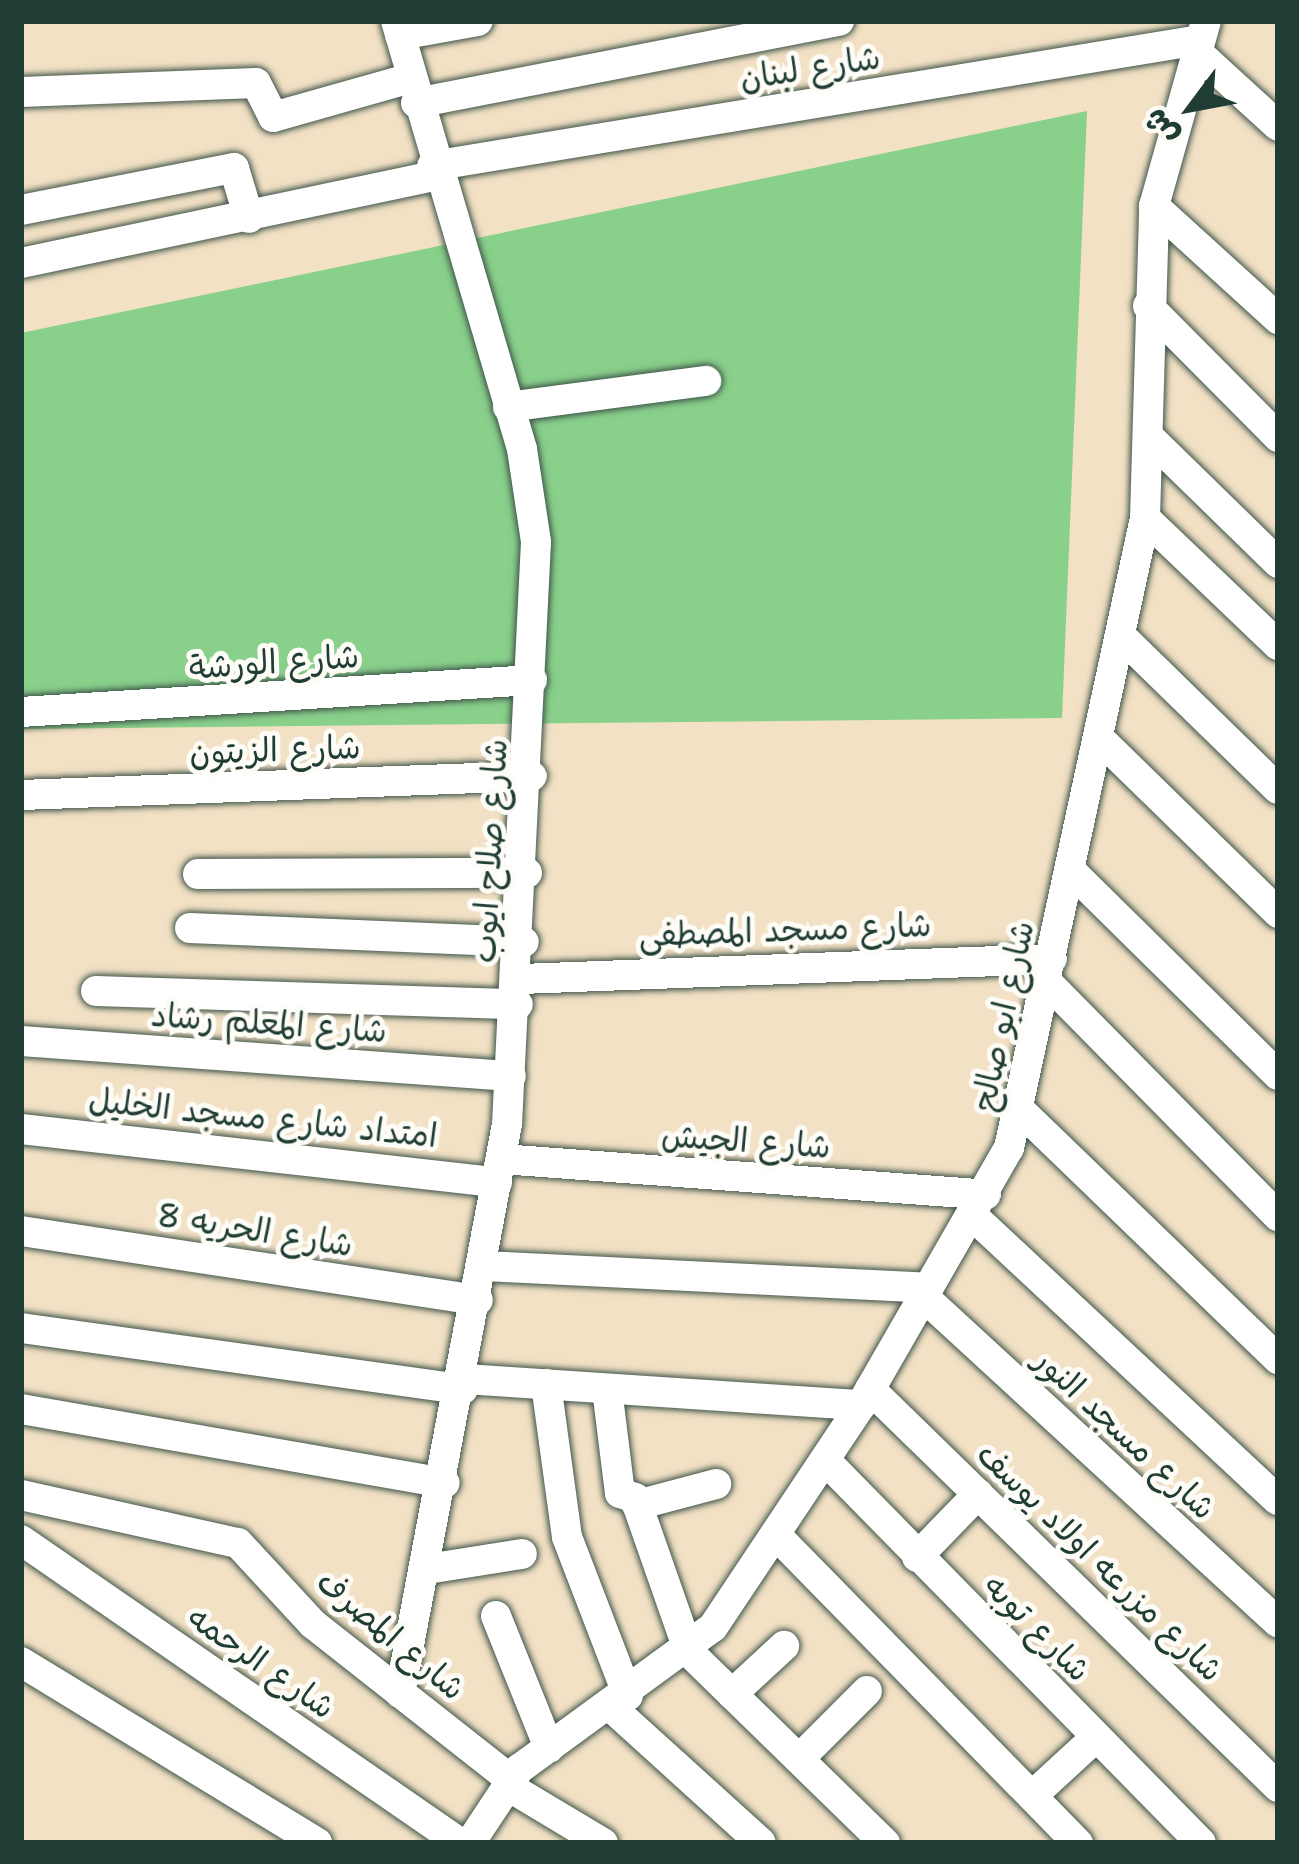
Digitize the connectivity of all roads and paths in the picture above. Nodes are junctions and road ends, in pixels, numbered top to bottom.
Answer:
1 (478, 21) edge
2 (839, 21) edge
3 (398, 28) edge
4 (1201, 37) edge
5 (413, 91) junction
6 (21, 92) edge
7 (1278, 126) edge
8 (434, 171) junction
9 (1154, 206) junction
10 (21, 210) edge
11 (249, 218) junction
12 (21, 263) edge
13 (1148, 305) junction
14 (1278, 319) edge
15 (706, 381) dead end
16 (508, 407) junction
17 (1148, 436) junction
18 (1278, 437) edge
19 (1145, 518) junction
20 (1278, 563) edge
21 (1123, 638) junction
22 (1278, 645) edge
23 (532, 680) junction
24 (21, 712) edge
25 (1103, 742) junction
26 (532, 776) junction
27 (1278, 788) edge
28 (21, 795) edge
29 (1072, 872) junction
30 (527, 873) junction
31 (198, 874) dead end
32 (1278, 913) edge
33 (190, 928) dead end
34 (524, 942) junction
35 (1050, 971) junction
36 (96, 991) dead end
37 (519, 992) junction
38 (21, 1041) edge
39 (1278, 1075) edge
40 (511, 1076) junction
41 (1022, 1112) junction
42 (21, 1129) edge
43 (499, 1170) junction
44 (980, 1206) junction
45 (1278, 1216) edge
46 (21, 1231) edge
47 (484, 1266) junction
48 (926, 1293) junction
49 (478, 1300) junction
50 (21, 1328) edge
51 (1278, 1359) edge
52 (464, 1384) junction
53 (546, 1384) junction
54 (607, 1389) junction
55 (865, 1397) junction
56 (21, 1409) edge
57 (826, 1461) junction
58 (445, 1483) junction
59 (716, 1484) dead end
60 (978, 1493) junction
61 (21, 1495) edge
62 (1278, 1500) edge
63 (638, 1505) junction
64 (778, 1537) junction
65 (21, 1540) edge
66 (522, 1554) dead end
67 (917, 1557) junction
68 (427, 1569) junction
69 (496, 1616) dead end
70 (1278, 1623) edge
71 (784, 1646) dead end
72 (689, 1652) junction
73 (21, 1662) edge
74 (867, 1691) dead end
75 (400, 1694) junction
76 (733, 1694) junction
77 (620, 1702) junction
78 (1095, 1738) junction
79 (549, 1748) junction
80 (799, 1759) junction
81 (508, 1782) junction
82 (1278, 1787) edge
83 (1032, 1796) junction
84 (317, 1843) edge
85 (460, 1843) edge
86 (470, 1843) edge
87 (603, 1843) edge
88 (761, 1843) edge
89 (885, 1843) edge
90 (1078, 1843) edge
91 (1201, 1843) edge

1 - 3 street
2 - 5 street
3 - 5 street, شارع صلاح ايوب
4 - 7 street
4 - 8 street, شارع لبنان
4 - 9 street, شارع ابو صالح
5 - 6 street
5 - 8 street, شارع صلاح ايوب
8 - 11 street, شارع لبنان
8 - 16 street, شارع صلاح ايوب
9 - 13 street, شارع ابو صالح
9 - 14 street
10 - 11 street
11 - 12 street, شارع لبنان
13 - 17 street, شارع ابو صالح
13 - 18 street
15 - 16 street
16 - 23 street, شارع صلاح ايوب
17 - 19 street, شارع ابو صالح
17 - 20 street
19 - 21 street, شارع ابو صالح
19 - 22 street
21 - 25 street, شارع ابو صالح
21 - 27 street
23 - 24 street, شارع الورشة
23 - 26 street, شارع صلاح ايوب
25 - 29 street, شارع ابو صالح
25 - 32 street
26 - 28 street, شارع الزيتون
26 - 30 street, شارع صلاح ايوب
29 - 35 street, شارع ابو صالح
29 - 39 street
30 - 31 street
30 - 34 street, شارع صلاح ايوب
33 - 34 street
34 - 37 street, شارع صلاح ايوب
35 - 37 street, شارع مسجد المصطفى
35 - 41 street, شارع ابو صالح
35 - 45 street
36 - 37 street, شارع مسجد المصطفى
37 - 40 street, شارع صلاح ايوب
38 - 40 street, شارع المعلم رشاد
40 - 43 street, شارع صلاح ايوب
41 - 44 street, شارع ابو صالح
41 - 51 street
42 - 43 street, امتداد شارع مسجد الخليل
43 - 44 street, شارع الجيش
43 - 47 street, شارع صلاح ايوب
44 - 48 street, شارع ابو صالح
44 - 62 street
46 - 49 street, شارع الحريه 8
47 - 48 street
47 - 49 street, شارع صلاح ايوب
48 - 55 street, شارع ابو صالح
48 - 70 street, شارع مسجد النور
49 - 52 street, شارع صلاح ايوب
50 - 52 street
52 - 53 street
52 - 58 street, شارع صلاح ايوب
53 - 54 street
53 - 77 street
54 - 55 street
54 - 63 street
55 - 57 street, شارع ابو صالح
55 - 60 street, شارع مزرعه اولاد يوسف
56 - 58 street
57 - 64 street, شارع ابو صالح
57 - 67 street, شارع توبه
58 - 68 street, شارع صلاح ايوب
59 - 63 street
60 - 67 street
60 - 82 street, شارع مزرعه اولاد يوسف
61 - 75 street, شارع المصرف
63 - 72 street
64 - 72 street, شارع ابو صالح
64 - 83 street
65 - 85 street, شارع الرحمه
66 - 68 street
67 - 78 street, شارع توبه
68 - 75 street, شارع صلاح ايوب
69 - 79 street
71 - 76 street
72 - 76 street
72 - 77 street, شارع ابو صالح
73 - 84 street
74 - 80 street
75 - 81 street, شارع المصرف
76 - 80 street
77 - 79 street, شارع ابو صالح
77 - 88 street
78 - 83 street
78 - 91 street, شارع توبه
79 - 81 street, شارع ابو صالح
80 - 89 street
81 - 86 street, شارع ابو صالح
81 - 87 street, شارع المصرف
83 - 90 street

